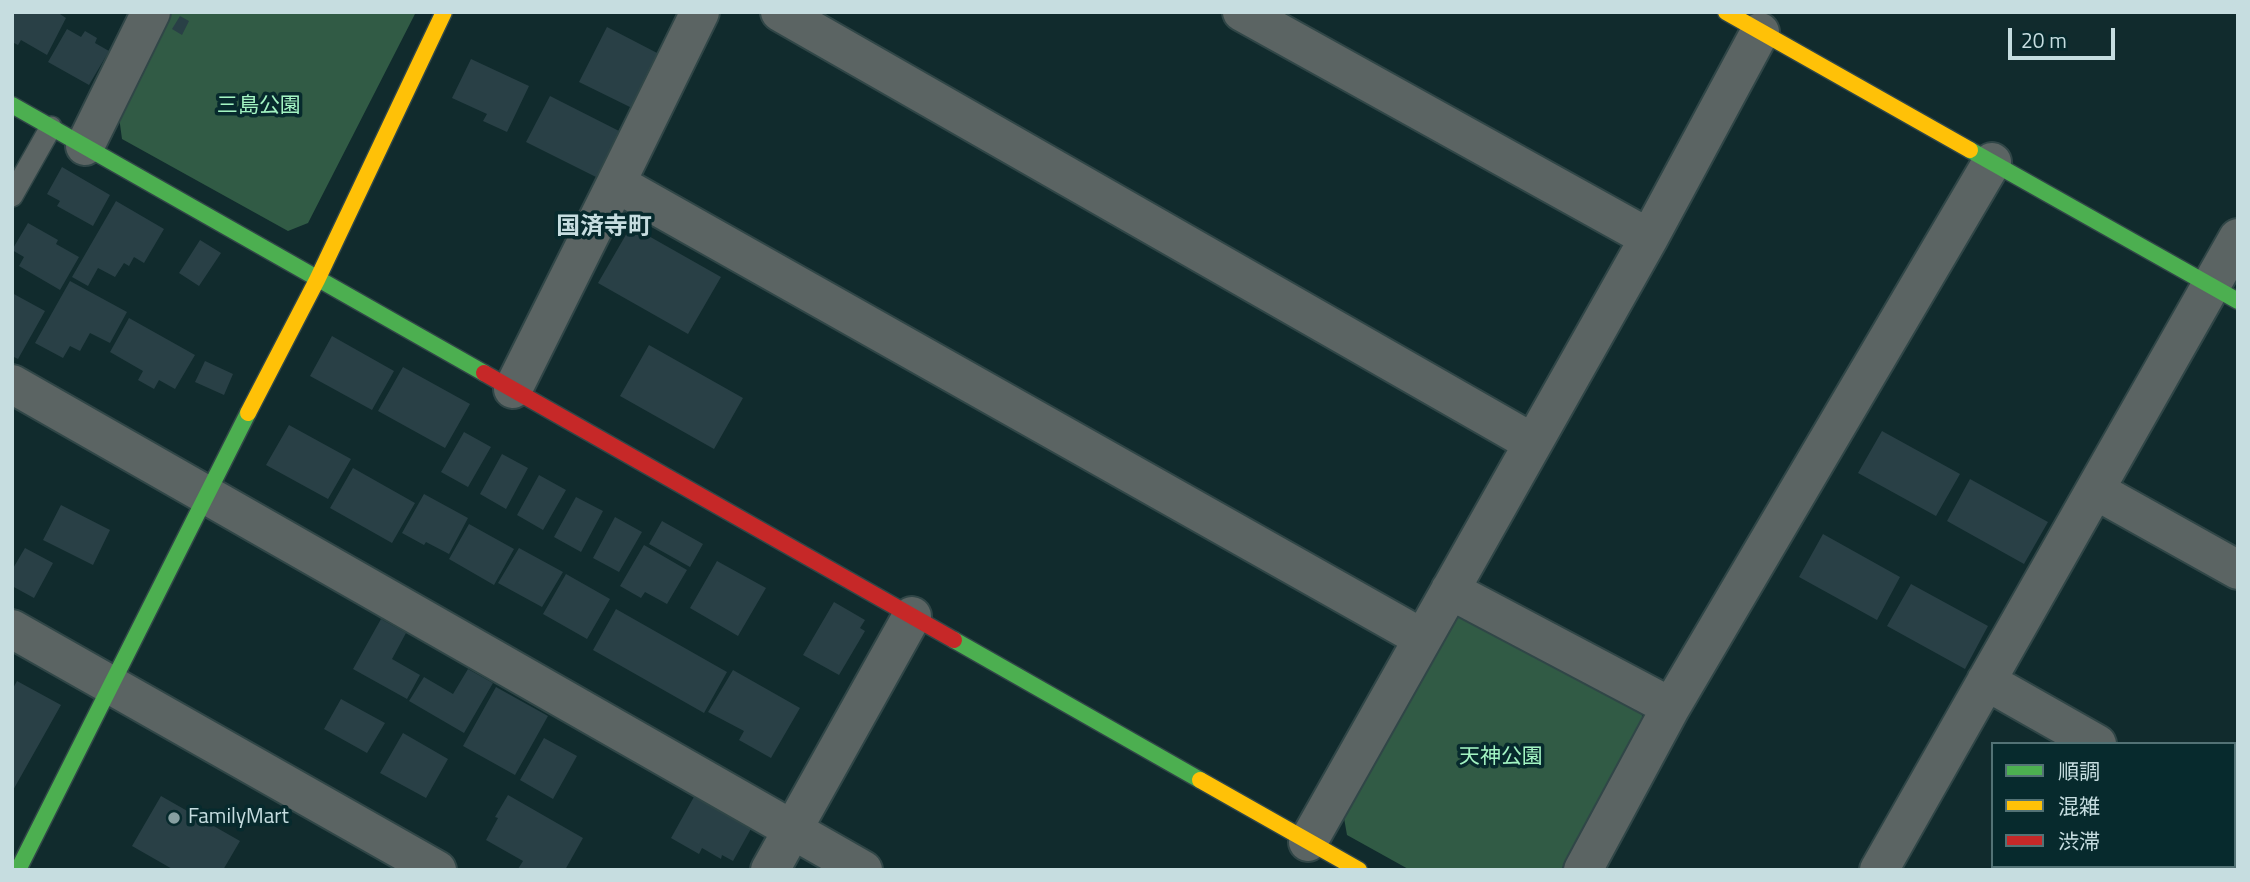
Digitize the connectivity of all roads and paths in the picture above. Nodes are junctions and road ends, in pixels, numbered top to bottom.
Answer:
1 (150, 12) edge
2 (443, 12) edge
3 (700, 12) edge
4 (780, 12) edge
5 (1242, 12) edge
6 (1726, 12) edge
7 (1760, 32) junction
8 (12, 105) edge
9 (51, 127) junction
10 (85, 146) junction
11 (1992, 162) junction
12 (615, 183) junction
13 (12, 196) edge
14 (1649, 238) junction
15 (2238, 238) edge
16 (317, 279) junction
17 (2224, 293) edge
18 (12, 384) edge
19 (513, 389) junction
20 (1533, 443) junction
21 (2095, 490) junction
22 (205, 494) junction
23 (2238, 570) edge
24 (1450, 590) junction
25 (912, 615) junction
26 (12, 629) edge
27 (1422, 638) junction
28 (1986, 681) junction
29 (112, 686) junction
30 (1671, 708) junction
31 (2093, 742) edge
32 (792, 830) junction
33 (1308, 842) junction
34 (18, 870) edge
35 (437, 870) edge
36 (769, 870) edge
37 (863, 870) edge
38 (1359, 870) edge
39 (1583, 870) edge
40 (1878, 870) edge

1 - 10 street
2 - 16 street
3 - 12 street
4 - 20 street
5 - 14 street
6 - 7 street
7 - 11 street
7 - 14 street
8 - 9 street
9 - 10 street
9 - 13 lane
10 - 16 street
11 - 17 street
11 - 30 street
12 - 19 street
12 - 27 street
14 - 20 street
15 - 17 street
16 - 19 street
16 - 22 street
17 - 21 street
18 - 22 street
19 - 25 street
20 - 24 street
21 - 23 street
21 - 28 street
22 - 29 street
22 - 32 street
24 - 27 street
24 - 30 street
25 - 32 street
25 - 33 street
26 - 29 street
27 - 33 street
28 - 31 street
28 - 40 street
29 - 34 street
29 - 35 street
30 - 39 street
32 - 36 street
32 - 37 street
33 - 38 street

